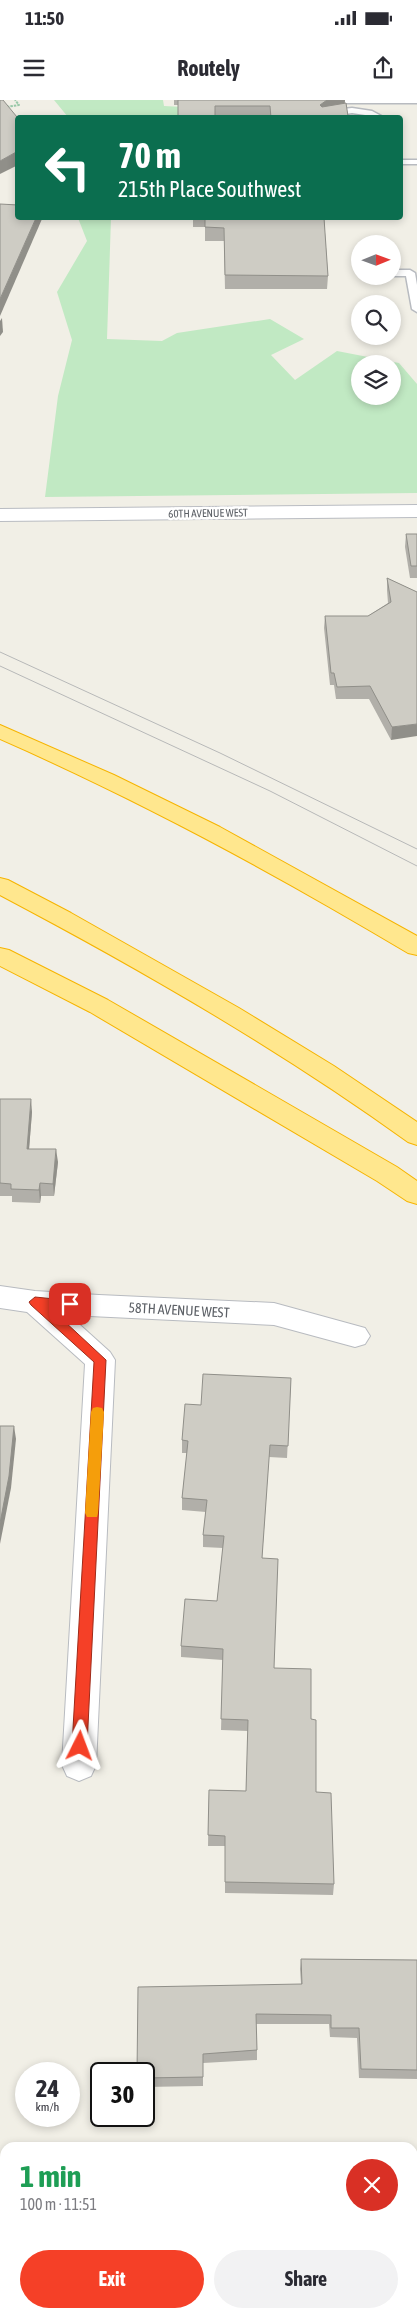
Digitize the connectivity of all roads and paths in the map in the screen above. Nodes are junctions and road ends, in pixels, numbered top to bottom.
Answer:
1 (15, 100) edge
2 (317, 101) edge
3 (417, 101) edge
4 (0, 108) edge
5 (327, 115) edge
6 (375, 115) edge
7 (403, 162) edge
8 (417, 162) edge
9 (401, 273) edge
10 (417, 309) edge
11 (417, 511) edge
12 (0, 515) edge
13 (0, 731) edge
14 (0, 886) edge
15 (417, 946) edge
16 (0, 956) edge
17 (417, 1135) edge
18 (417, 1194) edge
19 (0, 1297) edge
20 (35, 1302) junction
21 (355, 1336) dead end
22 (78, 1765) dead end

1 - 4 path
2 - 3 lane
5 - 6 lane
7 - 8 lane
9 - 10 lane
11 - 12 street, 60TH AVENUE WEST
13 - 15 highway
14 - 17 highway
16 - 18 highway
19 - 20 street, 58TH AVENUE WEST
20 - 21 street, 58TH AVENUE WEST
20 - 22 street

